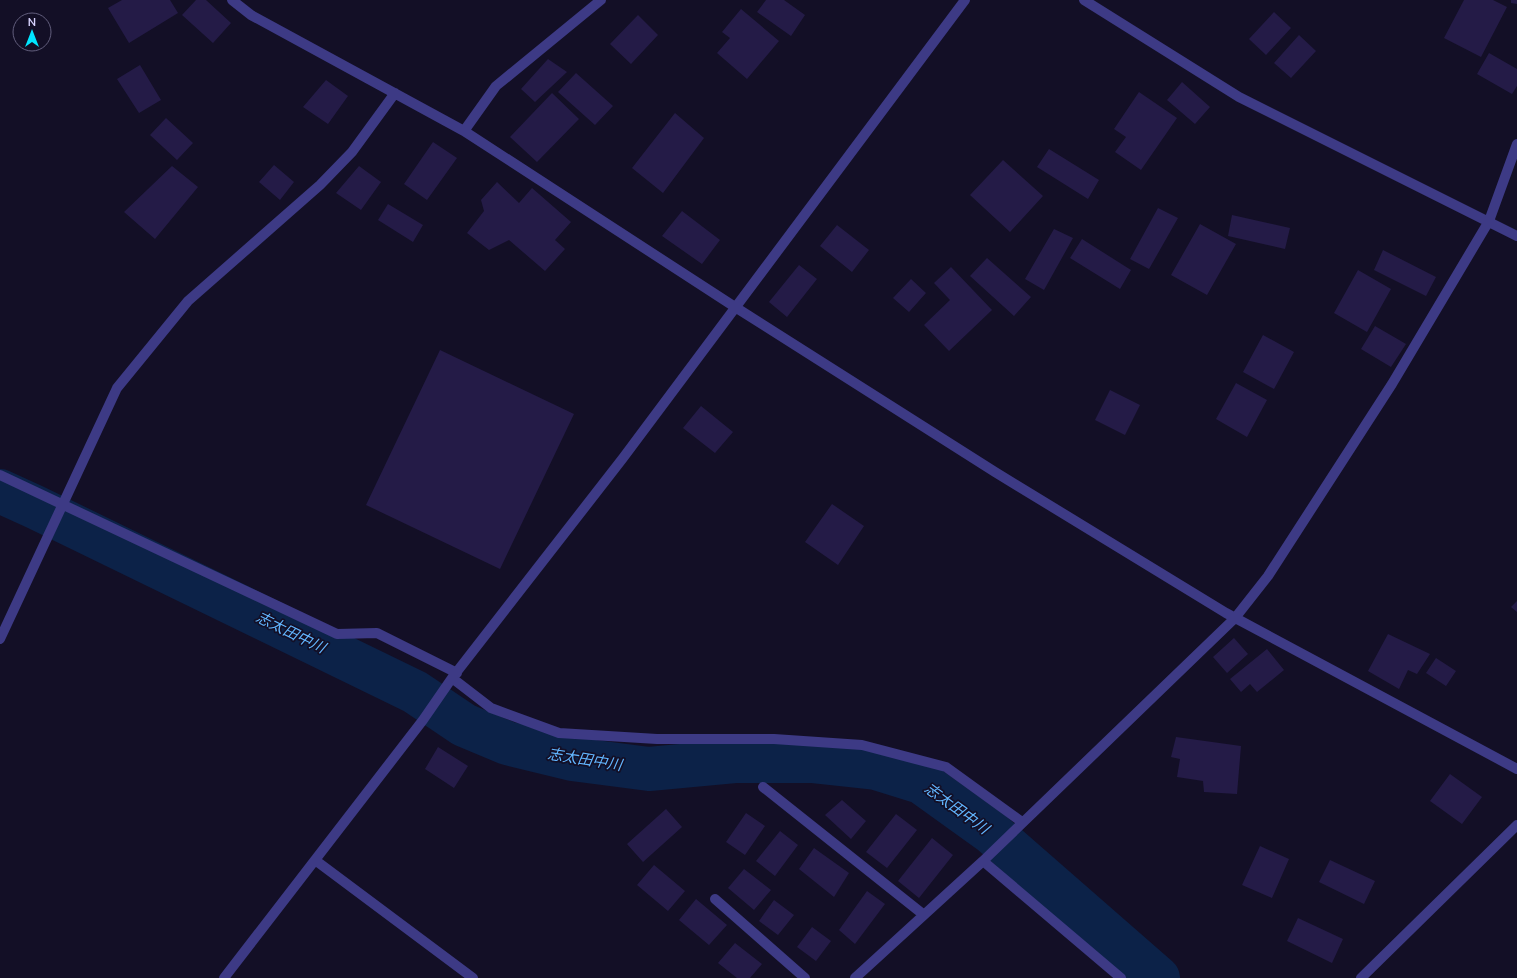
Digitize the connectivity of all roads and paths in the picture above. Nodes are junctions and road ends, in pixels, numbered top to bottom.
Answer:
1 (232, 0) edge
2 (601, 0) edge
3 (965, 0) edge
4 (1084, 0) edge
5 (395, 93) junction
6 (464, 131) junction
7 (1517, 144) edge
8 (1489, 221) junction
9 (1517, 236) edge
10 (735, 307) junction
11 (0, 475) edge
12 (62, 504) junction
13 (1235, 618) junction
14 (0, 639) edge
15 (454, 676) junction
16 (1517, 769) edge
17 (763, 787) dead end
18 (1019, 825) junction
19 (1517, 825) edge
20 (316, 860) junction
21 (983, 861) junction
22 (715, 899) dead end
23 (924, 915) junction
24 (224, 978) edge
25 (473, 978) edge
26 (805, 978) edge
27 (855, 978) edge
28 (1121, 978) edge
29 (1361, 978) edge

1 - 5 street
2 - 6 street
3 - 10 street
4 - 8 street
5 - 6 street
5 - 12 street
6 - 10 street
7 - 8 street
8 - 9 street
8 - 13 street
10 - 13 street
10 - 15 street
11 - 12 street
12 - 14 street
12 - 15 street
13 - 16 street
13 - 18 street
15 - 18 street
15 - 20 street
17 - 23 street
18 - 21 street
19 - 29 street
20 - 24 street
20 - 25 street
21 - 23 street
21 - 28 street
22 - 26 street
23 - 27 street

